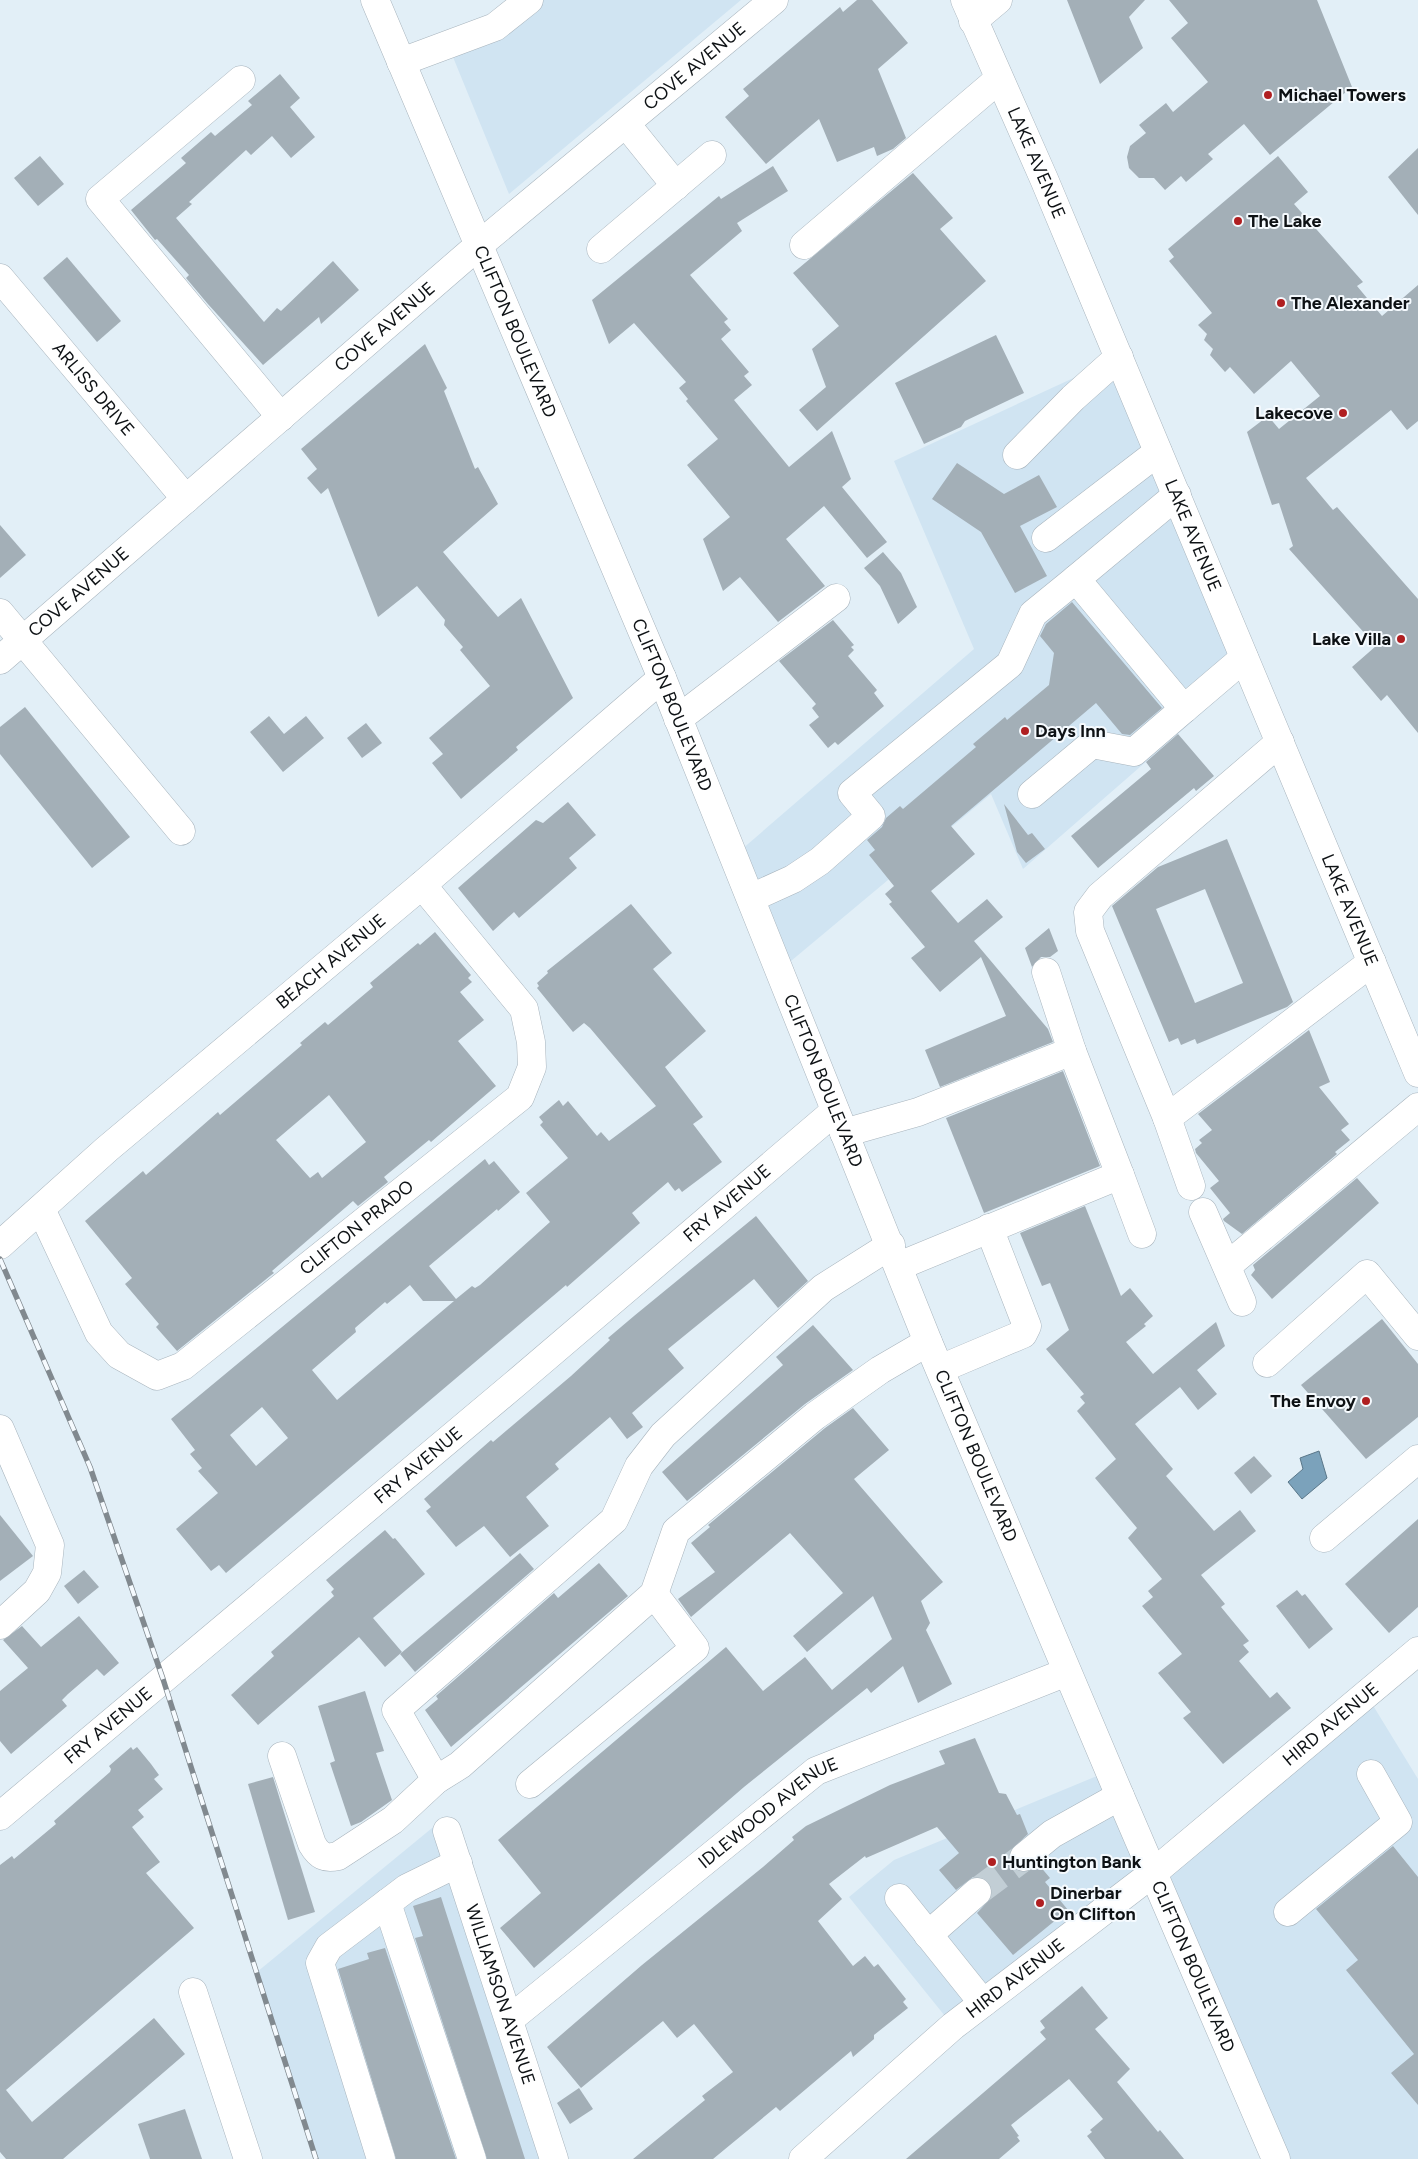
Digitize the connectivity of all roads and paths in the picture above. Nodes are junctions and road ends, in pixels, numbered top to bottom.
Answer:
1 (375, 0) edge
2 (529, 0) edge
3 (998, 0) edge
4 (762, 4) edge
5 (969, 10) edge
6 (401, 62) junction
7 (999, 79) junction
8 (241, 80) dead end
9 (626, 124) junction
10 (712, 154) dead end
11 (676, 186) junction
12 (479, 245) junction
13 (804, 245) dead end
14 (601, 249) dead end
15 (0, 278) edge
16 (1119, 357) junction
17 (281, 417) junction
18 (1158, 452) junction
19 (1018, 455) dead end
20 (1177, 495) junction
21 (186, 499) junction
22 (1046, 538) dead end
23 (1076, 579) junction
24 (836, 598) dead end
25 (0, 613) edge
26 (23, 640) junction
27 (1244, 658) junction
28 (0, 660) edge
29 (662, 678) junction
30 (1184, 709) junction
31 (678, 719) junction
32 (1280, 742) junction
33 (1032, 794) dead end
34 (181, 831) dead end
35 (422, 885) junction
36 (751, 898) junction
37 (1372, 962) junction
38 (1046, 972) dead end
39 (1072, 1051) junction
40 (1418, 1073) edge
41 (1418, 1107) edge
42 (1166, 1118) junction
43 (840, 1122) junction
44 (1120, 1175) junction
45 (1191, 1186) dead end
46 (41, 1209) junction
47 (1203, 1212) dead end
48 (989, 1228) junction
49 (1142, 1234) dead end
50 (0, 1245) edge
51 (895, 1255) junction
52 (1227, 1266) junction
53 (1242, 1302) dead end
54 (1418, 1336) edge
55 (928, 1342) junction
56 (1267, 1363) dead end
57 (940, 1369) junction
58 (3, 1448) edge
59 (1418, 1459) edge
60 (1324, 1538) dead end
61 (654, 1594) junction
62 (0, 1625) edge
63 (1418, 1651) edge
64 (1067, 1672) junction
65 (282, 1756) dead end
66 (1372, 1774) dead end
67 (436, 1780) junction
68 (530, 1784) dead end
69 (1120, 1796) junction
70 (0, 1816) edge
71 (447, 1830) dead end
72 (1024, 1857) tunnel mouth
73 (458, 1863) junction
74 (1153, 1874) junction
75 (977, 1892) tunnel mouth
76 (898, 1898) dead end
77 (387, 1903) junction
78 (1288, 1912) dead end
79 (928, 1935) junction
80 (193, 1992) dead end
81 (983, 2003) junction
82 (510, 2019) junction
83 (248, 2159) edge
84 (381, 2159) edge
85 (472, 2159) edge
86 (554, 2159) edge
87 (802, 2159) edge
88 (1276, 2159) edge

1 - 6 street, CLIFTON BOULEVARD
2 - 6 street
3 - 5 street
4 - 9 street, COVE AVENUE
5 - 7 street, LAKE AVENUE
6 - 12 street, CLIFTON BOULEVARD
7 - 13 street
7 - 16 street, LAKE AVENUE
8 - 17 street
9 - 11 street
9 - 12 street, COVE AVENUE
10 - 11 street
11 - 14 street
12 - 17 street, COVE AVENUE
12 - 29 street, CLIFTON BOULEVARD
15 - 21 street, ARLISS DRIVE
16 - 18 street, LAKE AVENUE
16 - 19 street
17 - 21 street, COVE AVENUE
18 - 20 street, LAKE AVENUE
18 - 22 street
20 - 23 street
20 - 27 street, LAKE AVENUE
21 - 26 street, COVE AVENUE
23 - 30 street
23 - 36 street
24 - 31 street
25 - 26 street
26 - 28 street, COVE AVENUE
26 - 34 street
27 - 30 street
27 - 32 street, LAKE AVENUE
29 - 31 street, CLIFTON BOULEVARD
29 - 35 street, BEACH AVENUE
30 - 33 street
31 - 36 street, CLIFTON BOULEVARD
32 - 37 street, LAKE AVENUE
32 - 42 street
35 - 46 street, BEACH AVENUE
35 - 46 street, CLIFTON PRADO
36 - 43 street, CLIFTON BOULEVARD
37 - 40 street, LAKE AVENUE
37 - 42 street
38 - 39 street
39 - 43 street
39 - 44 street
41 - 52 street
42 - 45 street
43 - 51 street, CLIFTON BOULEVARD
43 - 70 street, FRY AVENUE
44 - 48 street
44 - 49 street
46 - 50 street, BEACH AVENUE
47 - 52 street
48 - 51 street
48 - 57 street
51 - 55 street, CLIFTON BOULEVARD
51 - 67 street
52 - 53 street
54 - 56 street
55 - 57 street, CLIFTON BOULEVARD
55 - 61 street
57 - 64 street, CLIFTON BOULEVARD
58 - 62 street
59 - 60 street
61 - 67 street
61 - 68 street
63 - 74 street, HIRD AVENUE
64 - 69 street, CLIFTON BOULEVARD
64 - 82 street, IDLEWOOD AVENUE
65 - 67 street
66 - 78 street
69 - 72 street
69 - 74 street, CLIFTON BOULEVARD
71 - 73 street, WILLIAMSON AVENUE
73 - 77 street
73 - 82 street, WILLIAMSON AVENUE
74 - 81 street, HIRD AVENUE
74 - 88 street, CLIFTON BOULEVARD
75 - 79 street
76 - 79 street
77 - 84 street
77 - 85 street
79 - 81 street
80 - 83 street
81 - 87 street, HIRD AVENUE
82 - 86 street, WILLIAMSON AVENUE

